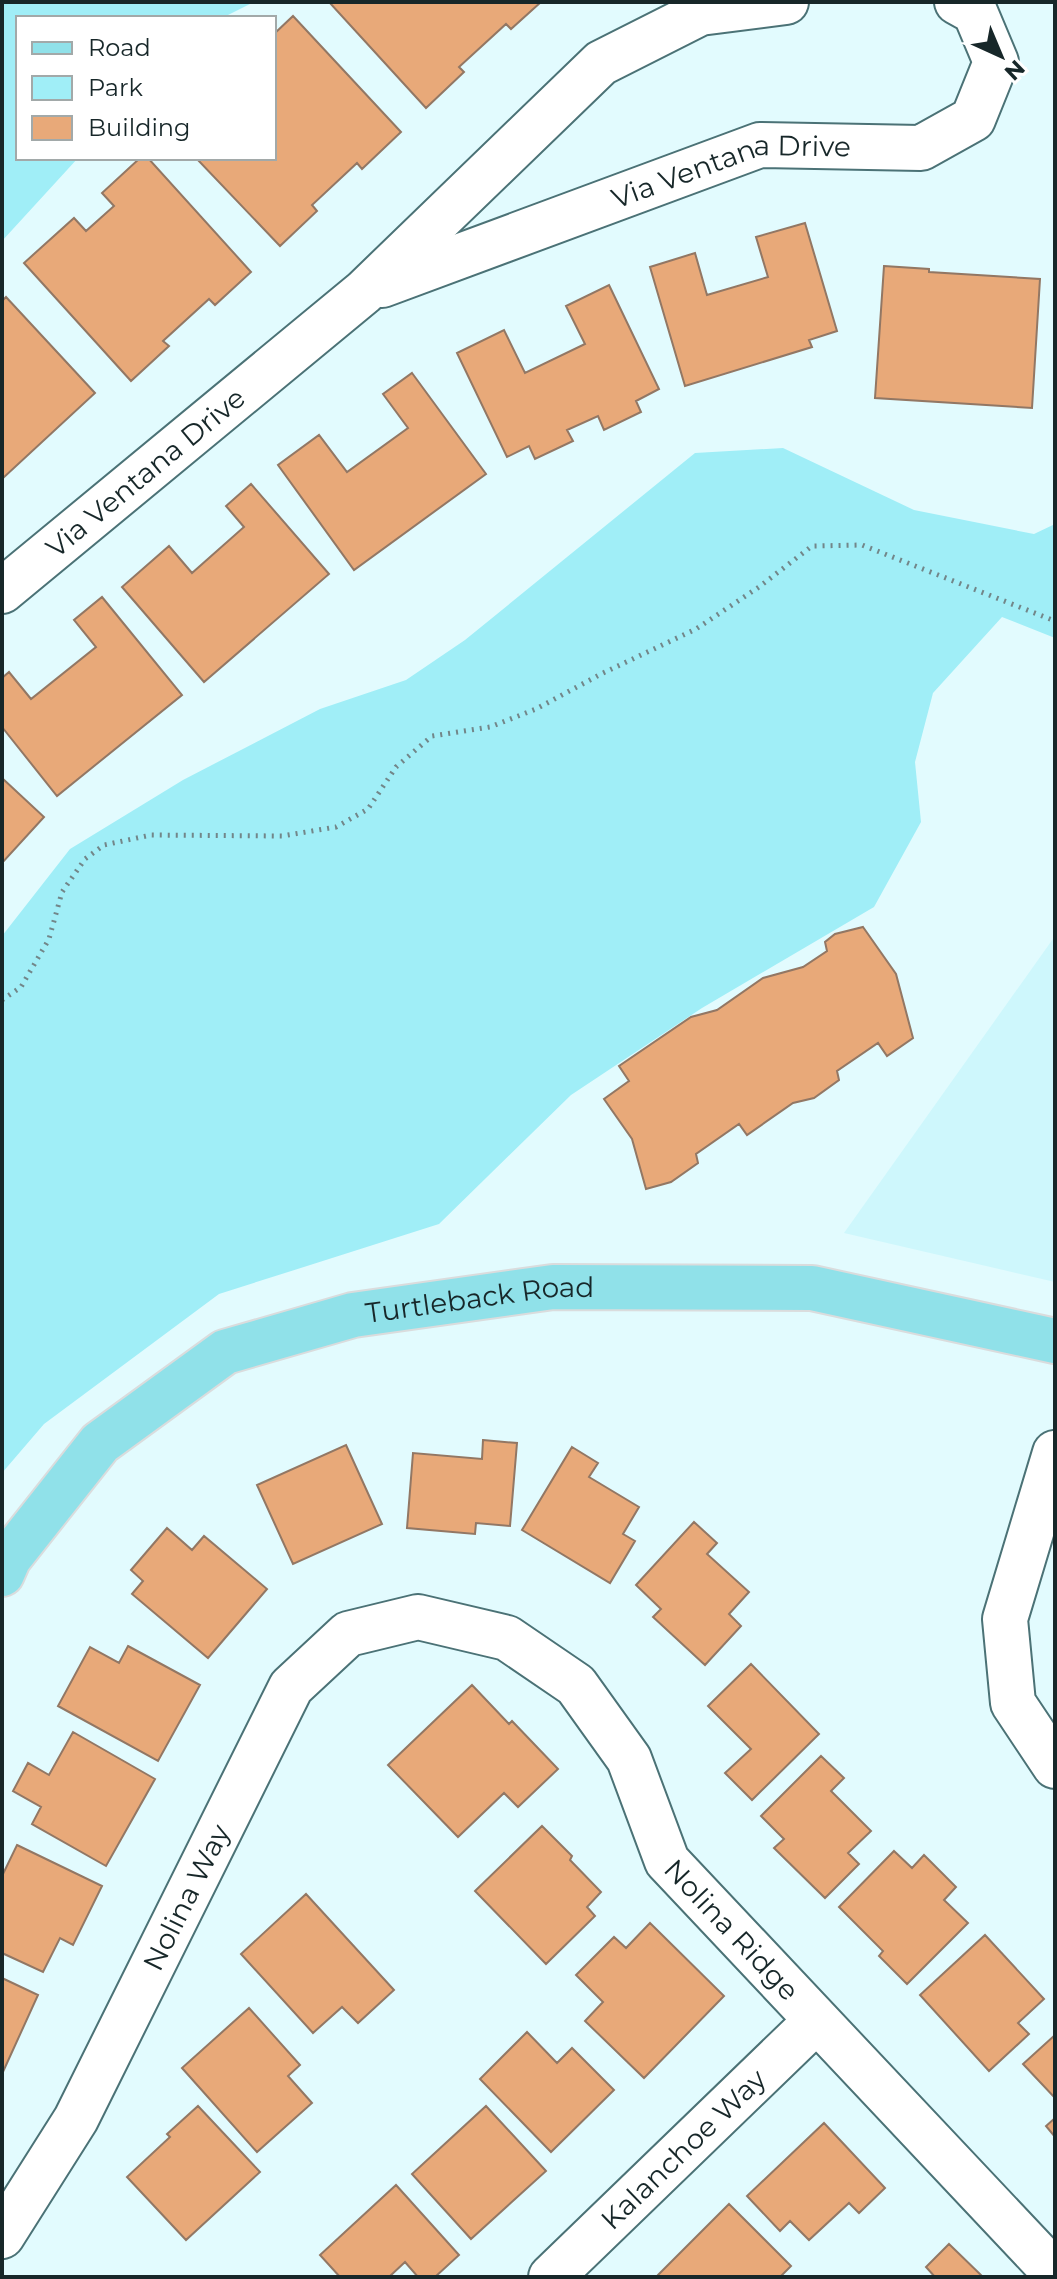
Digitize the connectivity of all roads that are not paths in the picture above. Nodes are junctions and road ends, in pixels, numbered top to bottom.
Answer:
1 (786, 2) edge
2 (957, 2) edge
3 (364, 292) junction
4 (2, 591) edge
5 (1055, 1341) edge
6 (1055, 1453) edge
7 (2, 1574) edge
8 (418, 1617) joint
9 (1055, 1766) edge
10 (816, 2021) junction
11 (2, 2236) edge
12 (1055, 2273) edge
13 (551, 2277) edge

1 - 3 street, Via Ventana Drive
2 - 3 street, Via Ventana Drive
3 - 4 street, Via Ventana Drive
5 - 7 main road, Turtleback Road
6 - 9 street
8 - 10 street, Nolina Ridge
8 - 11 street, Nolina Way
10 - 12 street, Nolina Ridge
10 - 13 street, Kalanchoe Way

